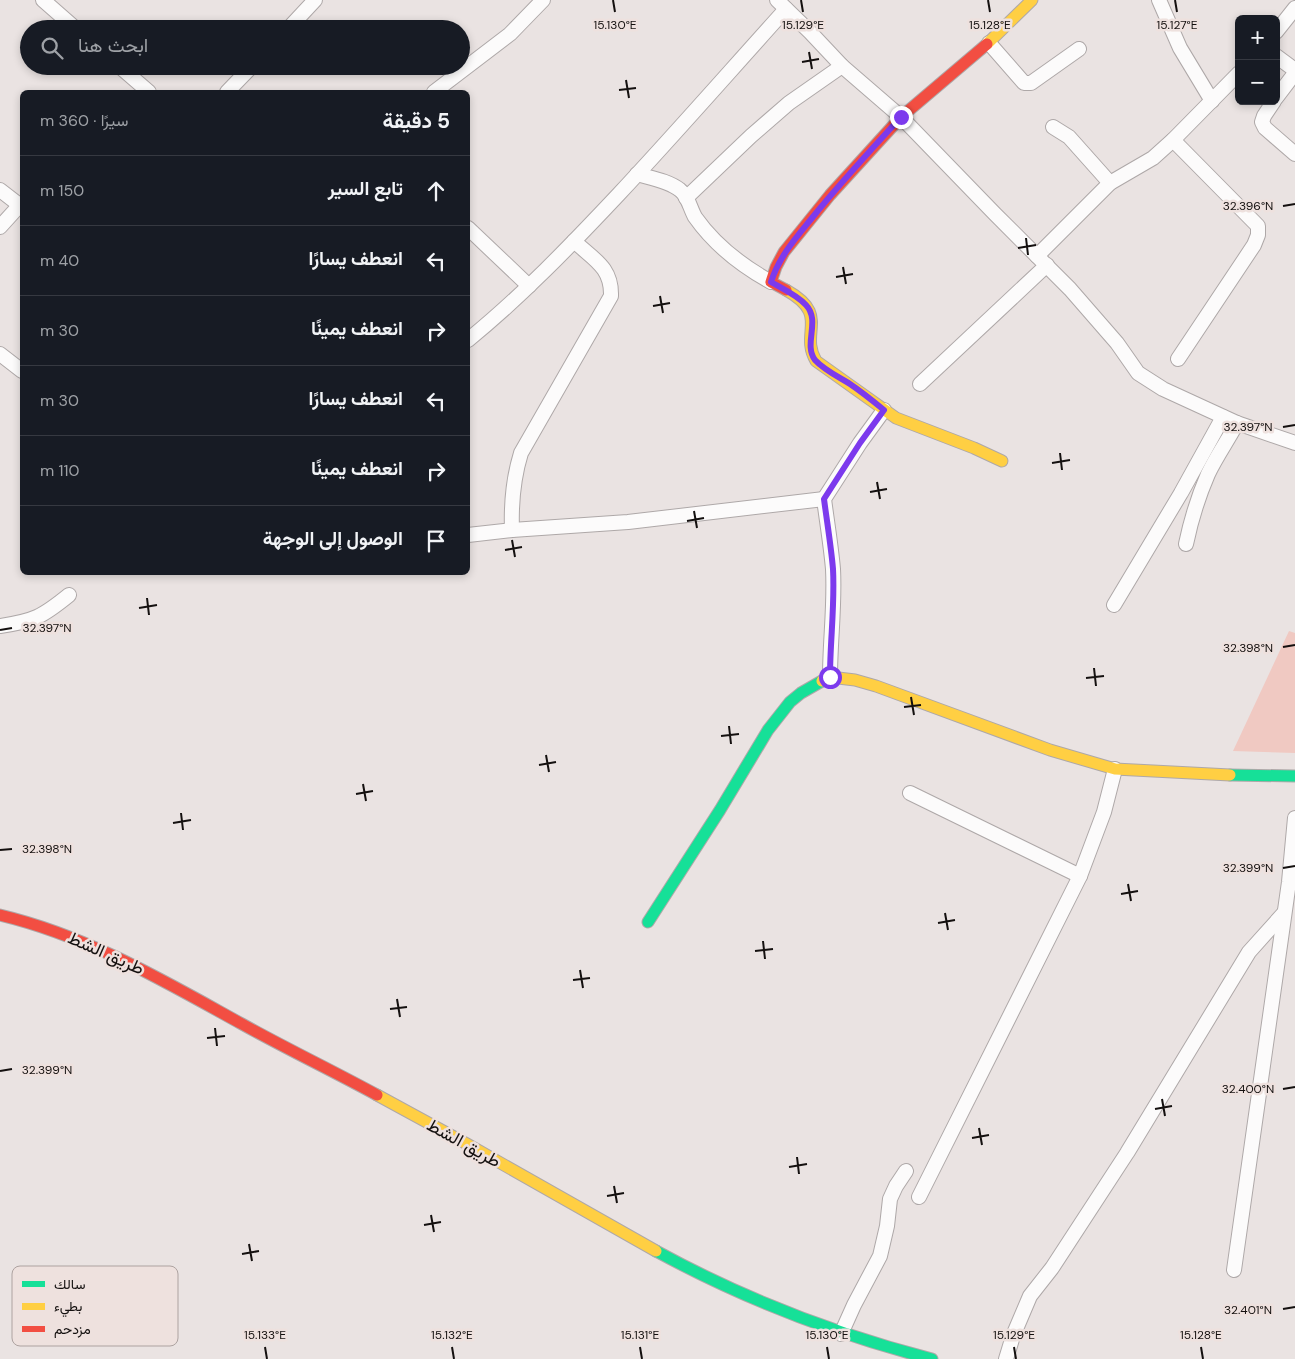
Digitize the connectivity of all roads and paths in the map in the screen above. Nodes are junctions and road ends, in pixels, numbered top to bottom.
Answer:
1 (43, 0) edge
2 (315, 0) edge
3 (543, 0) edge
4 (1032, 0) edge
5 (1159, 0) edge
6 (782, 4) edge
7 (1295, 8) edge
8 (66, 20) edge
9 (296, 20) edge
10 (1280, 27) edge
11 (989, 43) junction
12 (1079, 49) dead end
13 (1280, 59) edge
14 (470, 65) edge
15 (842, 66) junction
16 (1295, 71) edge
17 (129, 75) edge
18 (244, 75) edge
19 (456, 75) edge
20 (1235, 77) edge
21 (147, 90) edge
22 (230, 90) edge
23 (437, 90) edge
24 (1280, 93) edge
25 (1212, 101) junction
26 (1272, 105) edge
27 (901, 117) junction
28 (1053, 127) dead end
29 (1173, 140) junction
30 (1295, 154) edge
31 (637, 174) junction
32 (1110, 183) junction
33 (0, 190) edge
34 (686, 198) junction
35 (20, 205) edge
36 (20, 207) edge
37 (0, 227) edge
38 (470, 230) edge
39 (574, 242) junction
40 (1042, 261) junction
41 (771, 282) junction
42 (529, 286) junction
43 (470, 338) edge
44 (0, 354) edge
45 (1178, 359) dead end
46 (20, 369) edge
47 (920, 384) dead end
48 (884, 410) junction
49 (1223, 417) junction
50 (1237, 424) junction
51 (1295, 443) edge
52 (1002, 461) dead end
53 (824, 499) junction
54 (512, 530) junction
55 (470, 536) edge
56 (1186, 544) dead end
57 (69, 595) dead end
58 (1114, 605) dead end
59 (0, 626) edge
60 (830, 677) junction
61 (1115, 769) junction
62 (1295, 776) edge
63 (910, 793) dead end
64 (1295, 818) edge
65 (1080, 876) junction
66 (1284, 913) junction
67 (0, 915) edge
68 (648, 922) dead end
69 (906, 1171) dead end
70 (919, 1197) dead end
71 (1234, 1270) dead end
72 (841, 1334) junction
73 (932, 1359) edge
74 (1006, 1359) edge

1 - 8 street
2 - 9 street
3 - 14 street
4 - 11 street
5 - 25 street
6 - 15 street
6 - 31 street
7 - 10 street
11 - 12 street
11 - 27 street
13 - 16 street
15 - 27 street
15 - 34 street
16 - 24 street
17 - 21 street
18 - 22 street
19 - 23 street
20 - 25 street
25 - 29 street
26 - 30 street
27 - 40 street
27 - 41 street
28 - 32 street
29 - 32 street
29 - 45 street
31 - 34 street
31 - 39 street
32 - 40 street
33 - 35 street
34 - 41 street
36 - 37 street
38 - 42 street
39 - 42 street
39 - 54 street
40 - 47 street
40 - 49 street
41 - 48 street
42 - 43 street
44 - 46 street
48 - 52 street
48 - 53 street
49 - 50 street
49 - 58 street
50 - 51 street
50 - 56 street
53 - 54 street
53 - 60 street
54 - 55 street
57 - 59 street
60 - 61 street
60 - 68 street
61 - 62 street
61 - 65 street
63 - 65 street
64 - 66 street
65 - 70 street
66 - 71 street
66 - 74 street
67 - 72 street, طريق الشط
69 - 72 street
72 - 73 street, طريق الشط

